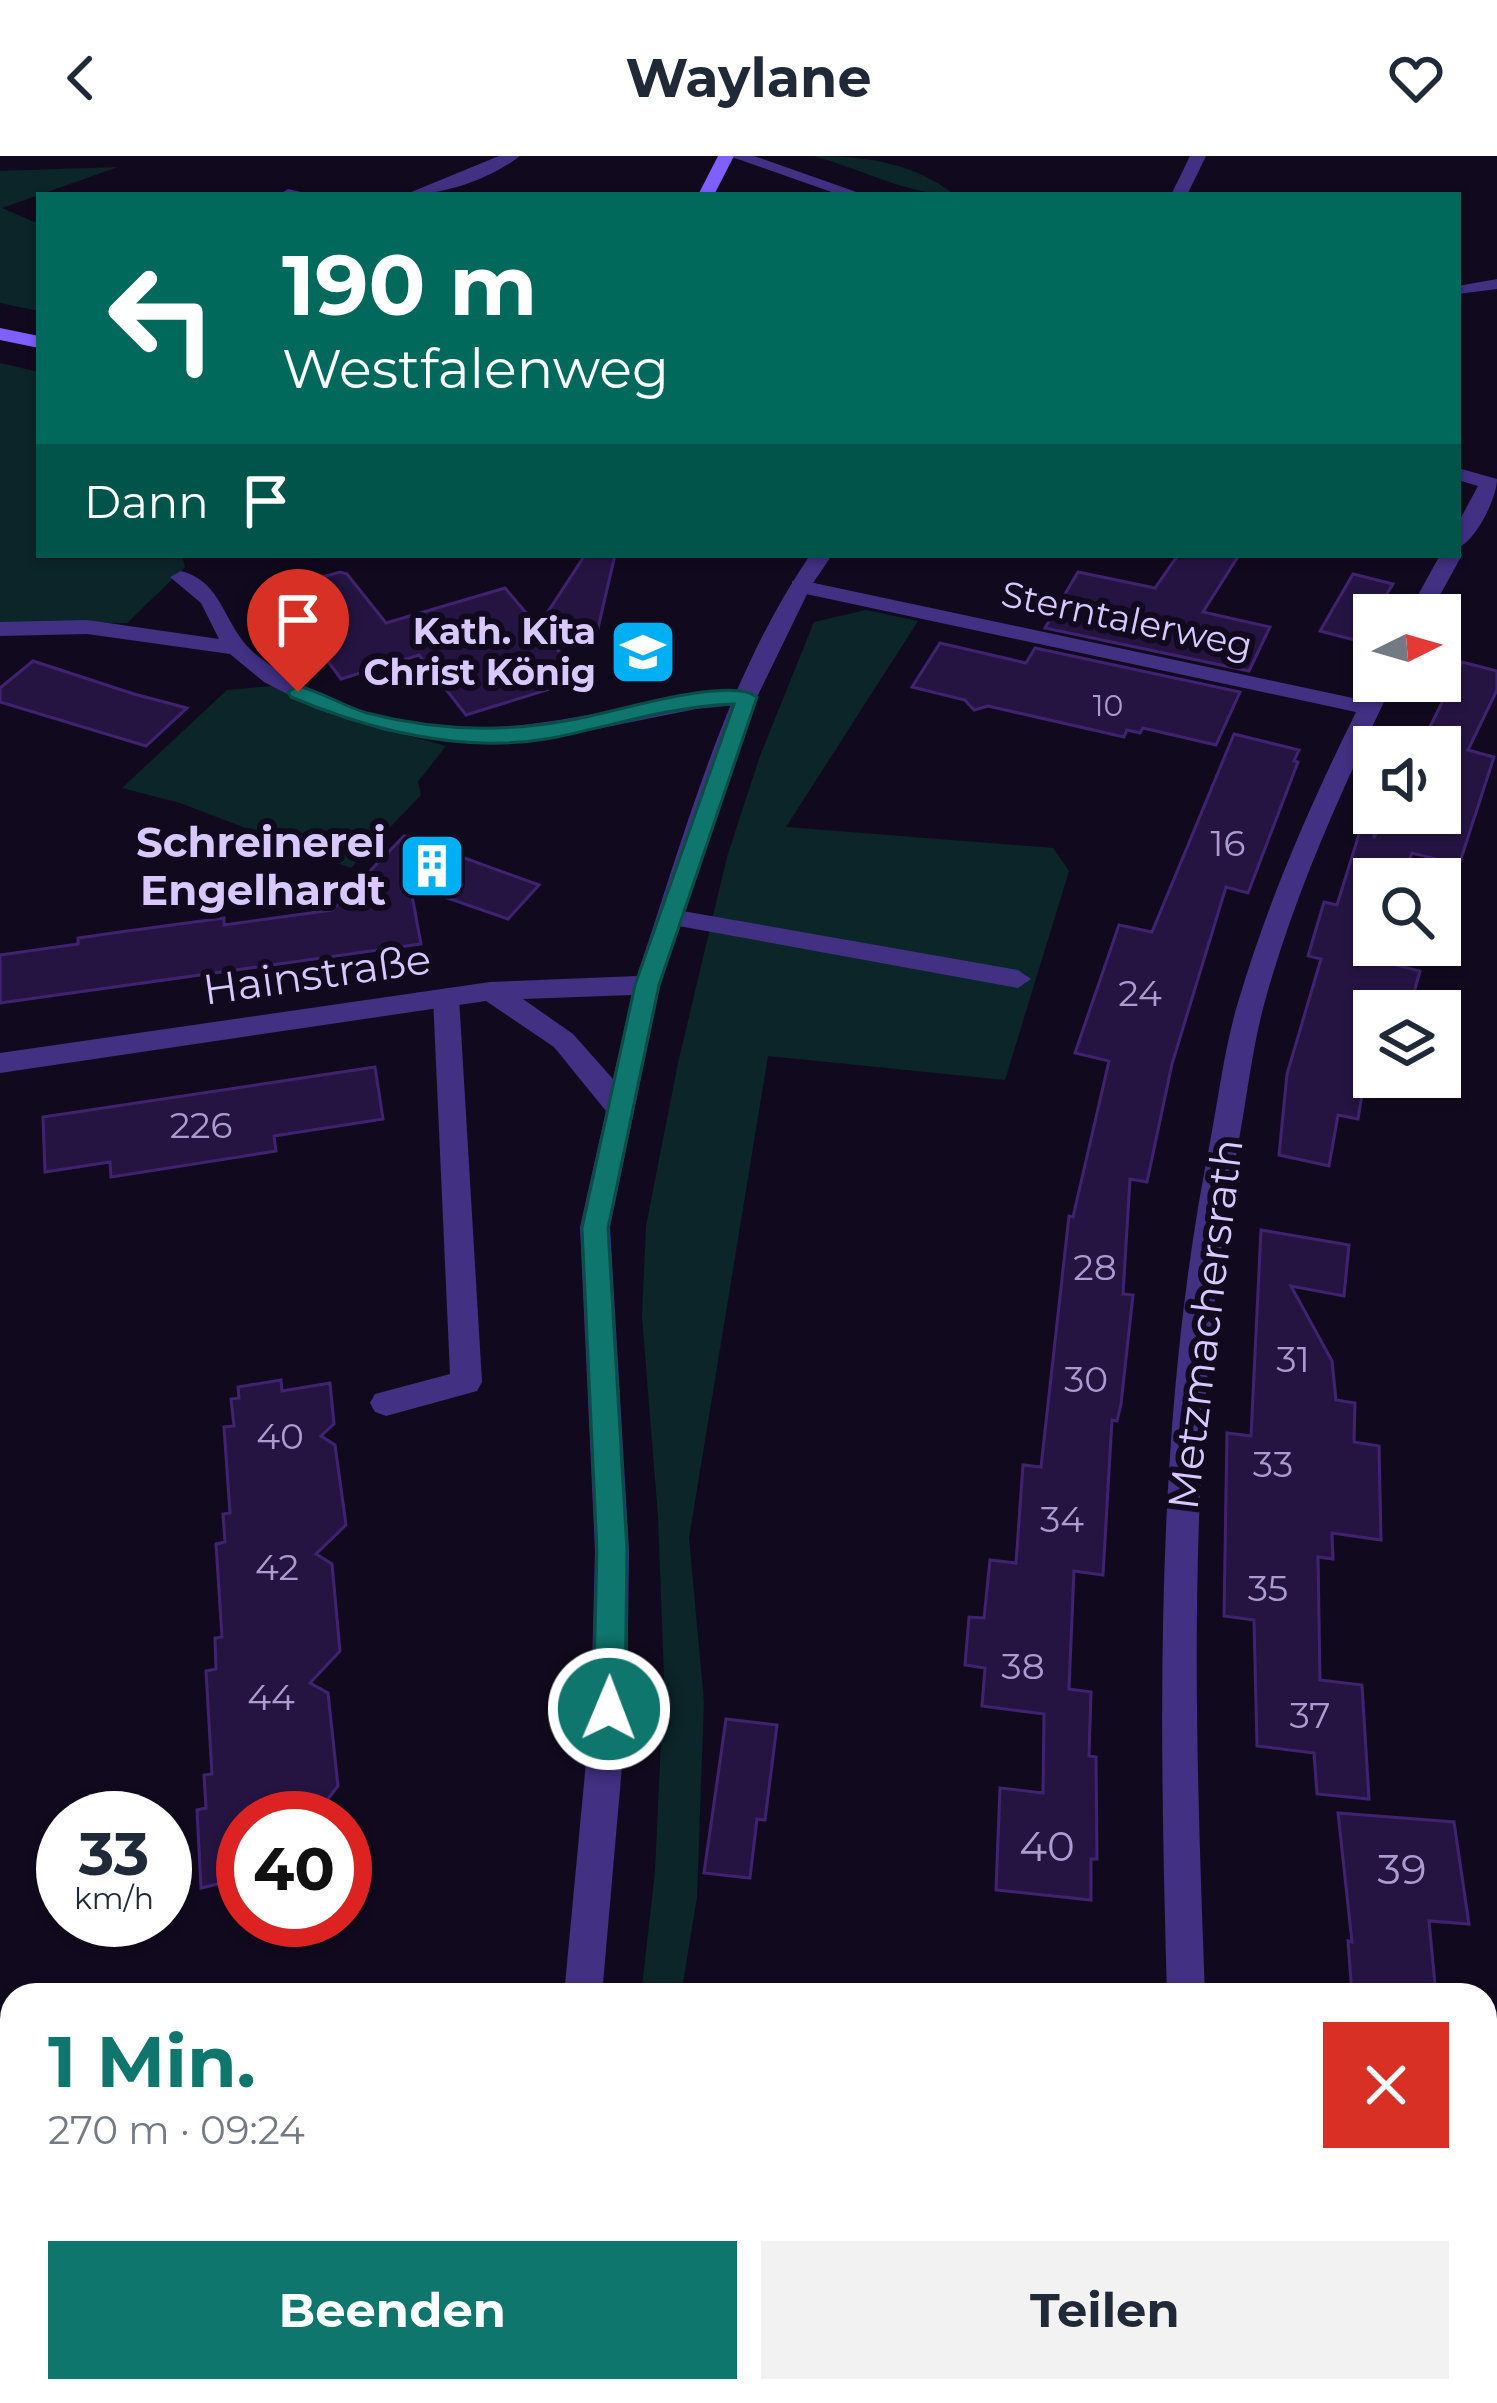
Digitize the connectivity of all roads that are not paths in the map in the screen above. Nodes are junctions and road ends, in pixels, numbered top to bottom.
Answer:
1 (512, 156) edge
2 (726, 156) edge
3 (736, 156) edge
4 (1198, 156) edge
5 (423, 192) edge
6 (708, 192) edge
7 (847, 192) edge
8 (1180, 192) edge
9 (1497, 284) edge
10 (1464, 290) dead end
11 (0, 334) edge
12 (36, 342) edge
13 (1461, 475) edge
14 (1494, 484) edge
15 (1461, 537) edge
16 (819, 558) edge
17 (1449, 558) edge
18 (181, 578) dead end
19 (800, 586) junction
20 (1430, 594) edge
21 (0, 629) edge
22 (236, 648) junction
23 (1353, 691) edge
24 (746, 697) junction
25 (1372, 702) edge
26 (671, 917) junction
27 (1018, 979) dead end
28 (647, 985) junction
29 (490, 991) junction
30 (446, 997) junction
31 (0, 1063) edge
32 (620, 1110) junction
33 (386, 1402) dead end
34 (585, 1983) edge
35 (1186, 1983) edge

1 - 5 street
2 - 6 main road
3 - 7 street
4 - 8 street
9 - 10 street
11 - 12 main road
13 - 14 street
14 - 15 street
16 - 19 street
17 - 20 street
18 - 22 street
19 - 23 street, Sterntalerweg
19 - 24 street
21 - 22 street
22 - 24 street
24 - 26 street
25 - 35 street, Metzmachersrath
26 - 27 street
26 - 28 street
28 - 29 street, Hainstraße
28 - 32 street
29 - 30 street, Hainstraße
29 - 32 street
30 - 31 street, Hainstraße
30 - 33 street
32 - 34 street

